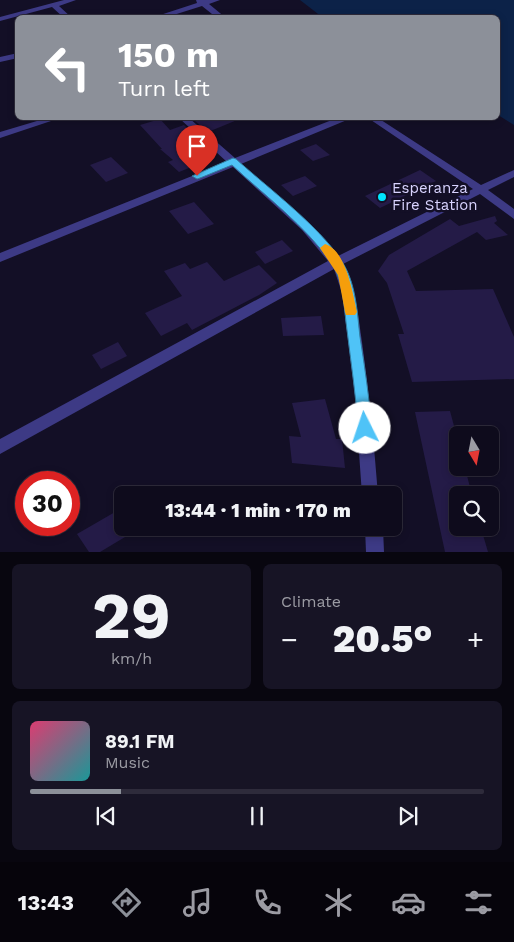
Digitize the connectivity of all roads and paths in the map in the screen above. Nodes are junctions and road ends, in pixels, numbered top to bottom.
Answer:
1 (72, 0) edge
2 (216, 0) edge
3 (200, 2) edge
4 (54, 5) junction
5 (66, 15) edge
6 (163, 15) edge
7 (220, 15) edge
8 (0, 18) edge
9 (15, 56) edge
10 (0, 60) edge
11 (49, 120) edge
12 (186, 120) edge
13 (339, 120) edge
14 (375, 120) edge
15 (0, 136) edge
16 (233, 161) junction
17 (514, 172) edge
18 (480, 189) junction
19 (514, 214) edge
20 (0, 258) edge
21 (336, 262) junction
22 (0, 446) edge
23 (369, 486) edge
24 (374, 536) edge
25 (375, 552) edge

1 - 4 street
2 - 3 street
3 - 6 street
3 - 7 street
4 - 5 street
4 - 8 street
9 - 10 street
11 - 15 street
12 - 16 street
13 - 16 street
14 - 18 street
16 - 20 street
16 - 21 street
17 - 18 street
18 - 19 street
18 - 21 street
21 - 22 street
21 - 23 street
24 - 25 street

